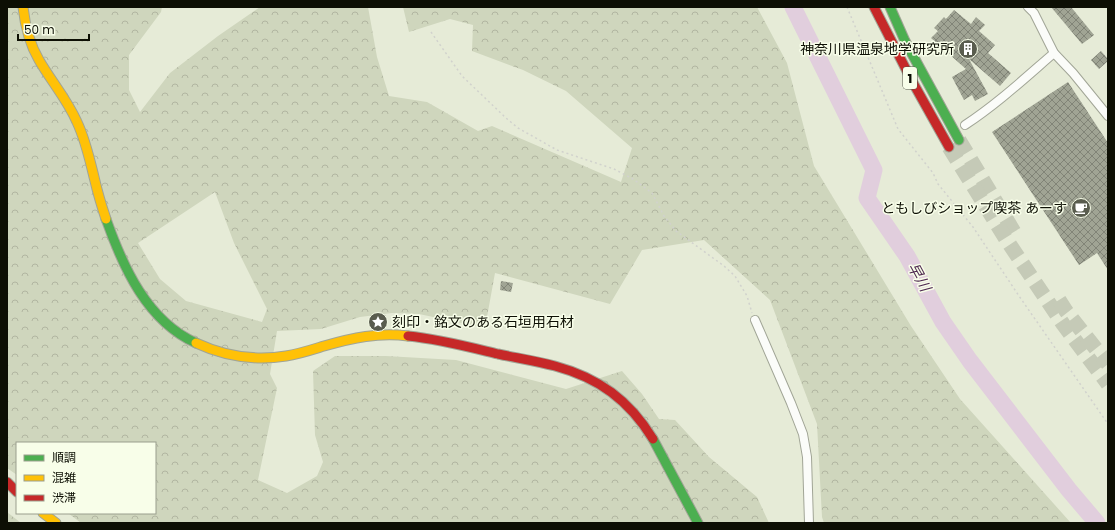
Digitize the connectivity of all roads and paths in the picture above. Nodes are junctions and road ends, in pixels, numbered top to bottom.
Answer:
1 (23, 7) edge
2 (847, 7) edge
3 (874, 7) edge
4 (890, 7) edge
5 (1028, 7) edge
6 (431, 32) dead end
7 (1054, 53) junction
8 (1108, 116) edge
9 (965, 125) dead end
10 (959, 140) tunnel mouth
11 (949, 146) tunnel mouth
12 (755, 320) joint
13 (1108, 424) edge
14 (7, 482) edge
15 (16, 491) edge
16 (43, 514) edge
17 (56, 523) edge
18 (698, 523) edge
19 (809, 523) edge

1 - 18 main road
2 - 13 path
3 - 11 main road, 1
4 - 10 main road, 1
5 - 7 street
6 - 12 path
7 - 8 street
7 - 9 street
12 - 19 street
14 - 15 main road
16 - 17 main road

